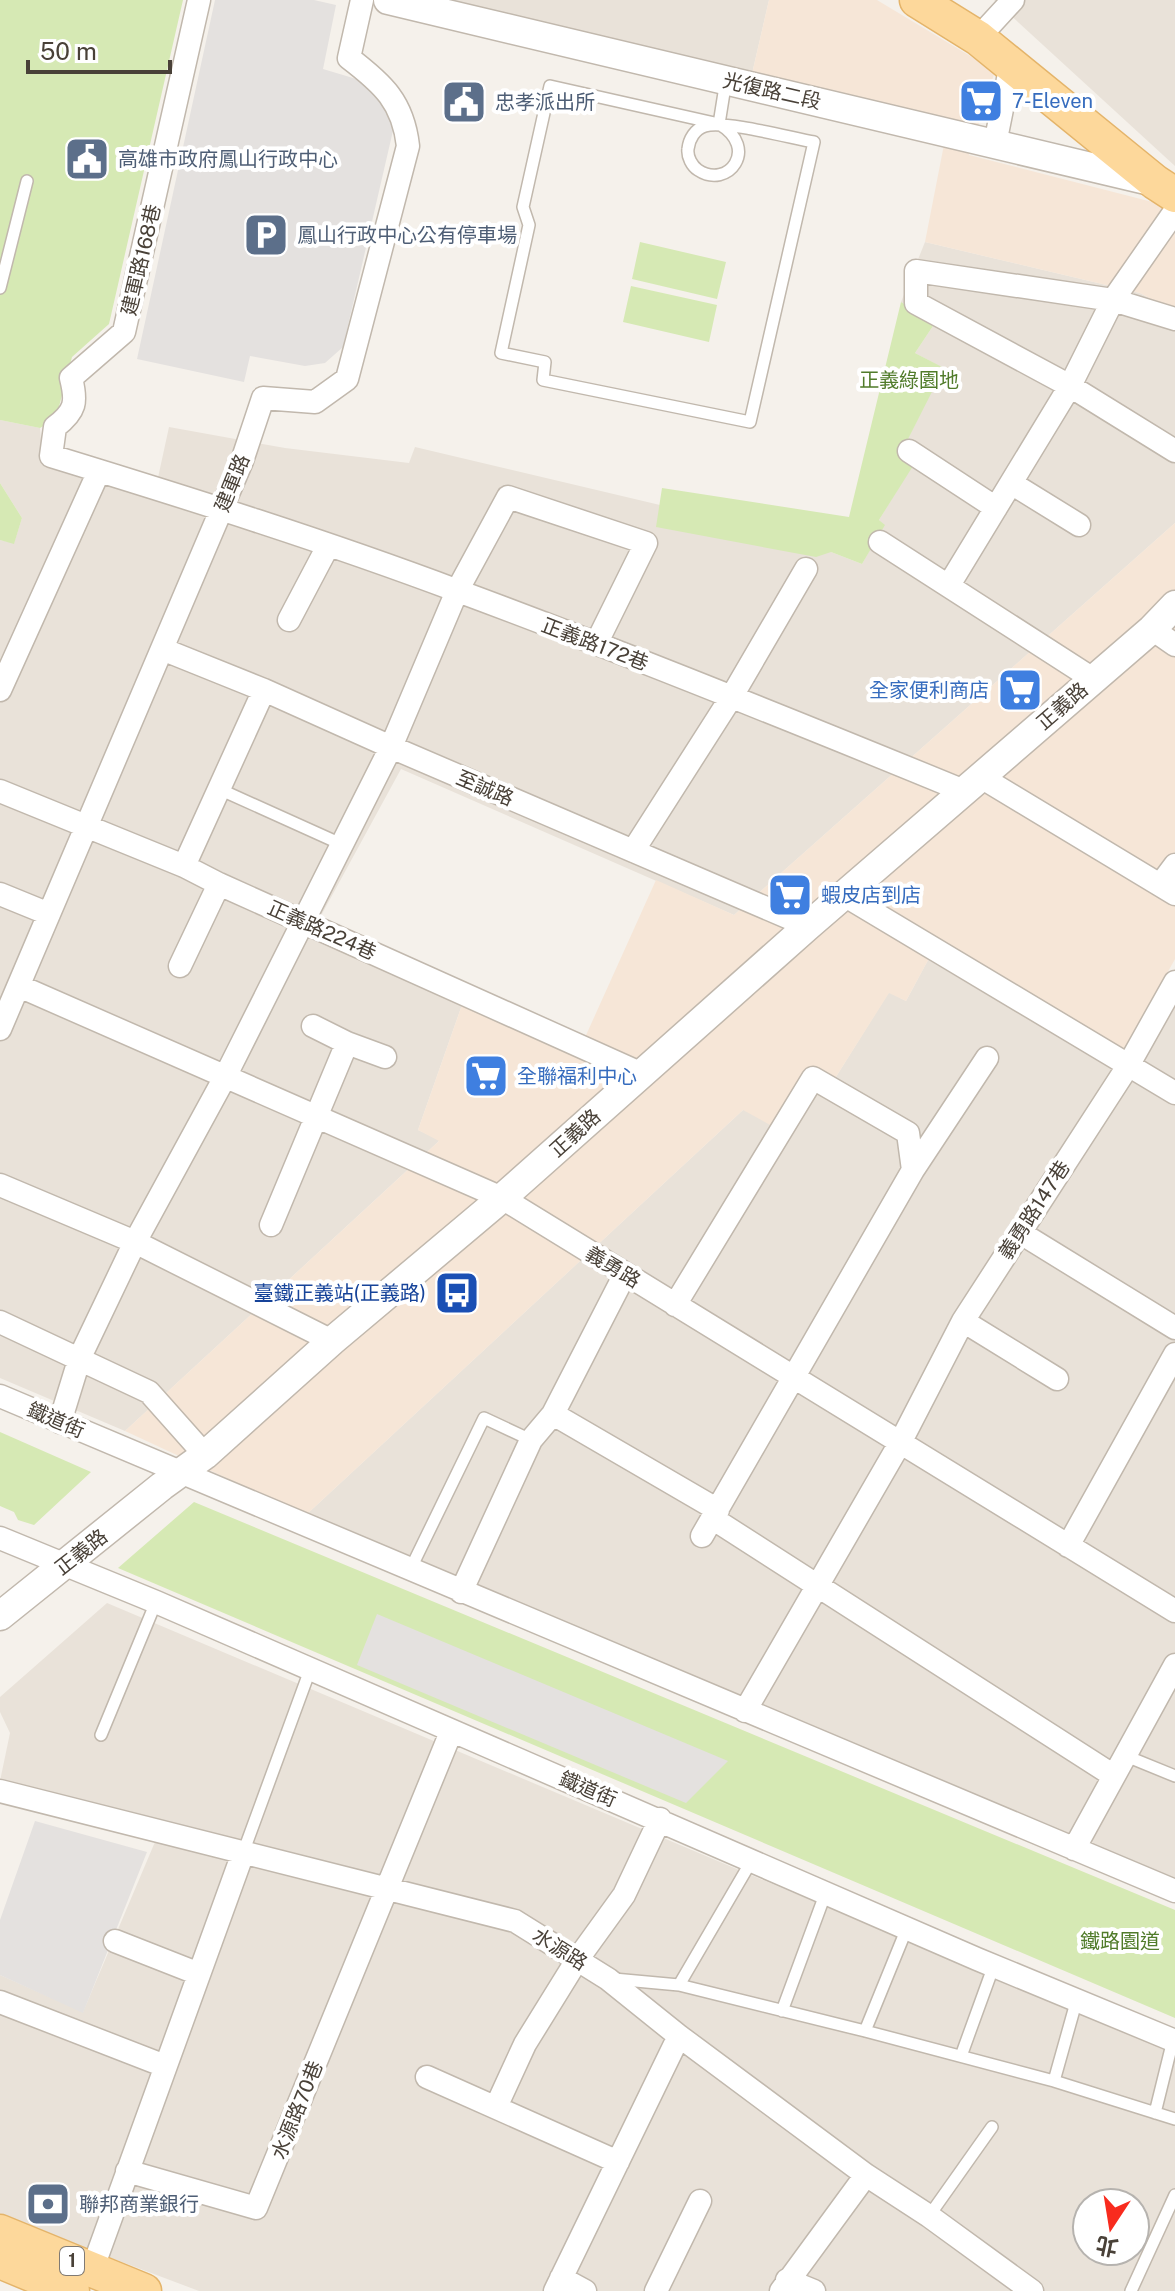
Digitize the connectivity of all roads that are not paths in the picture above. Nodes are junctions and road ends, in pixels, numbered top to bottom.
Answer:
1 (199, 0) edge
2 (362, 0) edge
3 (388, 0) edge
4 (917, 0) edge
5 (1013, 0) edge
6 (978, 38) junction
7 (1011, 64) junction
8 (726, 80) junction
9 (719, 124) junction
10 (995, 144) junction
11 (27, 181) dead end
12 (1165, 189) edge
13 (1175, 211) edge
14 (0, 288) edge
15 (1113, 300) junction
16 (1175, 319) edge
17 (1070, 386) junction
18 (909, 451) dead end
19 (1175, 451) edge
20 (99, 471) junction
21 (1011, 483) junction
22 (996, 508) junction
23 (221, 510) junction
24 (1079, 525) dead end
25 (880, 542) dead end
26 (328, 546) junction
27 (806, 569) dead end
28 (949, 585) junction
29 (457, 591) junction
30 (1175, 605) edge
31 (289, 620) dead end
32 (1163, 637) edge
33 (596, 644) junction
34 (162, 649) junction
35 (1093, 679) junction
36 (0, 690) edge
37 (264, 690) junction
38 (732, 696) junction
39 (391, 747) junction
40 (972, 784) junction
41 (219, 789) junction
42 (0, 791) edge
43 (87, 826) junction
44 (341, 844) junction
45 (633, 851) junction
46 (1175, 865) edge
47 (184, 866) junction
48 (219, 884) junction
49 (1168, 889) edge
50 (0, 894) edge
51 (844, 895) junction
52 (49, 914) junction
53 (303, 920) junction
54 (808, 926) junction
55 (180, 966) dead end
56 (1175, 982) edge
57 (19, 986) junction
58 (313, 1026) dead end
59 (0, 1029) edge
60 (347, 1043) junction
61 (385, 1057) dead end
62 (987, 1058) dead end
63 (1128, 1066) junction
64 (642, 1074) junction
65 (225, 1077) junction
66 (1175, 1093) edge
67 (316, 1116) junction
68 (913, 1170) junction
69 (0, 1185) edge
70 (502, 1198) junction
71 (271, 1225) dead end
72 (1019, 1232) junction
73 (135, 1242) junction
74 (625, 1274) junction
75 (675, 1305) junction
76 (963, 1321) junction
77 (0, 1322) edge
78 (1175, 1328) edge
79 (332, 1341) junction
80 (1175, 1354) edge
81 (80, 1357) junction
82 (794, 1378) junction
83 (1057, 1379) dead end
84 (0, 1396) edge
85 (553, 1414) junction
86 (60, 1422) junction
87 (531, 1440) junction
88 (900, 1443) junction
89 (205, 1455) junction
90 (181, 1472) junction
91 (711, 1521) junction
92 (0, 1538) edge
93 (1068, 1546) junction
94 (64, 1565) junction
95 (410, 1570) junction
96 (818, 1585) junction
97 (461, 1592) junction
98 (156, 1602) junction
99 (1175, 1611) edge
100 (0, 1616) edge
101 (1175, 1665) edge
102 (310, 1670) junction
103 (745, 1711) junction
104 (451, 1732) junction
105 (101, 1735) dead end
106 (1126, 1756) junction
107 (1114, 1776) junction
108 (1175, 1776) edge
109 (0, 1791) edge
110 (660, 1819) junction
111 (1074, 1849) junction
112 (243, 1853) junction
113 (752, 1860) junction
114 (389, 1888) junction
115 (826, 1891) junction
116 (1175, 1891) edge
117 (908, 1928) junction
118 (115, 1941) dead end
119 (577, 1960) junction
120 (994, 1965) junction
121 (199, 1974) junction
122 (608, 1979) junction
123 (679, 1985) junction
124 (1077, 1999) junction
125 (0, 2002) edge
126 (782, 2011) junction
127 (865, 2031) junction
128 (679, 2036) junction
129 (1174, 2040) edge
130 (961, 2056) junction
131 (165, 2066) junction
132 (427, 2077) dead end
133 (1054, 2081) junction
134 (496, 2107) junction
135 (1155, 2113) junction
136 (1175, 2119) edge
137 (992, 2127) dead end
138 (618, 2162) junction
139 (127, 2171) junction
140 (866, 2175) junction
141 (1175, 2195) edge
142 (700, 2201) dead end
143 (929, 2216) junction
144 (0, 2232) edge
145 (0, 2261) edge
146 (82, 2280) edge
147 (558, 2284) edge
148 (784, 2285) edge
149 (144, 2291) edge
150 (585, 2291) edge
151 (656, 2291) edge
152 (814, 2291) edge
153 (1032, 2291) edge
154 (1131, 2291) edge

1 - 20 street, 建軍路168巷
2 - 23 street, 建軍路
3 - 8 street, 光復路二段
4 - 6 main road
5 - 6 street
6 - 7 main road
7 - 10 street
7 - 12 main road
8 - 9 lane
8 - 10 street, 光復路二段
9 - 9 lane
9 - 9 lane
10 - 12 street, 光復路二段
11 - 14 lane
13 - 15 street
15 - 16 street
15 - 17 street
15 - 17 street
17 - 19 street
17 - 21 street
18 - 22 street
20 - 23 street, 建軍路168巷
20 - 36 street
21 - 22 street
21 - 24 street
22 - 28 street
23 - 26 street, 正義路172巷
23 - 34 street, 建軍路
25 - 28 street
26 - 29 street, 正義路172巷
26 - 31 street
27 - 38 street
28 - 35 street
29 - 33 street, 正義路172巷
29 - 33 street
29 - 39 street
30 - 32 street, 正義路
32 - 35 street, 正義路
33 - 38 street, 正義路172巷
34 - 37 street, 至誠路
34 - 43 street, 建軍路
35 - 40 street, 正義路
37 - 39 street, 至誠路
37 - 41 street
38 - 40 street, 正義路172巷
38 - 45 street
39 - 44 street
39 - 45 street, 至誠路
40 - 49 street, 正義路172巷
40 - 51 street, 正義路
41 - 44 lane
41 - 47 street
42 - 43 street, 正義路224巷
43 - 47 street, 正義路224巷
43 - 52 street, 建軍路
44 - 53 street
45 - 54 street, 至誠路
46 - 49 street
47 - 48 street, 正義路224巷
48 - 53 street, 正義路224巷
48 - 55 street
50 - 52 street
51 - 54 street, 正義路
51 - 63 street
52 - 57 street, 建軍路
53 - 64 street, 正義路224巷
53 - 65 street
54 - 64 street, 正義路
56 - 63 street, 義勇路147巷
57 - 59 street, 建軍路
57 - 65 street, 義勇路
58 - 60 street
60 - 61 street
60 - 67 street
62 - 68 street
63 - 66 street
63 - 72 street, 義勇路147巷
64 - 70 street, 正義路
65 - 67 street, 義勇路
65 - 73 street
67 - 70 street, 義勇路
67 - 71 street
68 - 75 street
68 - 82 street
69 - 73 street
70 - 74 street, 義勇路
70 - 79 street, 正義路
72 - 76 street, 義勇路147巷
72 - 78 street
73 - 79 street
73 - 81 street
74 - 75 street, 義勇路
74 - 85 street
75 - 82 street, 義勇路
76 - 83 street
76 - 88 street, 義勇路147巷
77 - 81 street
79 - 89 street, 正義路
80 - 93 street
81 - 86 street
81 - 89 street
82 - 88 street, 義勇路
82 - 91 street
84 - 86 street, 鐵道街
85 - 87 street
85 - 91 street
86 - 90 street, 鐵道街
87 - 95 lane
87 - 97 street
88 - 93 street, 義勇路
88 - 96 street, 義勇路147巷
89 - 90 street, 正義路
90 - 94 street, 正義路
90 - 95 street, 鐵道街
91 - 96 street
92 - 94 street, 鐵道街
93 - 99 street, 義勇路
94 - 98 street, 鐵道街
94 - 100 street, 正義路
95 - 97 street, 鐵道街
96 - 103 street, 義勇路147巷
96 - 107 street
97 - 103 street, 鐵道街
98 - 102 street, 鐵道街
98 - 105 lane
101 - 106 street
102 - 104 street, 鐵道街
102 - 112 lane
103 - 111 street, 鐵道街
104 - 110 street, 鐵道街
104 - 114 street
106 - 107 street
106 - 108 lane
107 - 111 street
109 - 112 street, 水源路
110 - 113 street, 鐵道街
110 - 119 street
111 - 116 street, 鐵道街
112 - 114 street, 水源路
112 - 121 street
113 - 115 street, 鐵道街
113 - 123 lane
114 - 119 street, 水源路
114 - 139 street, 水源路70巷
115 - 117 street, 鐵道街
115 - 126 lane
117 - 120 street, 鐵道街
117 - 127 lane
118 - 121 street
119 - 122 street, 水源路
119 - 134 street
120 - 124 street, 鐵道街
120 - 130 lane
121 - 131 street
122 - 123 lane
122 - 128 street, 水源路
123 - 126 lane
124 - 129 street, 鐵道街
124 - 133 lane
125 - 131 street
126 - 127 lane
127 - 130 lane
128 - 138 street
128 - 140 street, 水源路
129 - 135 lane
130 - 133 lane
131 - 139 street
132 - 134 street
133 - 135 lane
134 - 138 street
135 - 136 lane
137 - 143 lane
138 - 147 street
139 - 146 street
140 - 143 street, 水源路
140 - 148 street
141 - 154 lane
142 - 151 street
143 - 153 street, 水源路
144 - 146 main road, 1
145 - 146 main road, 1
146 - 149 main road, 1
147 - 150 street
148 - 152 street

